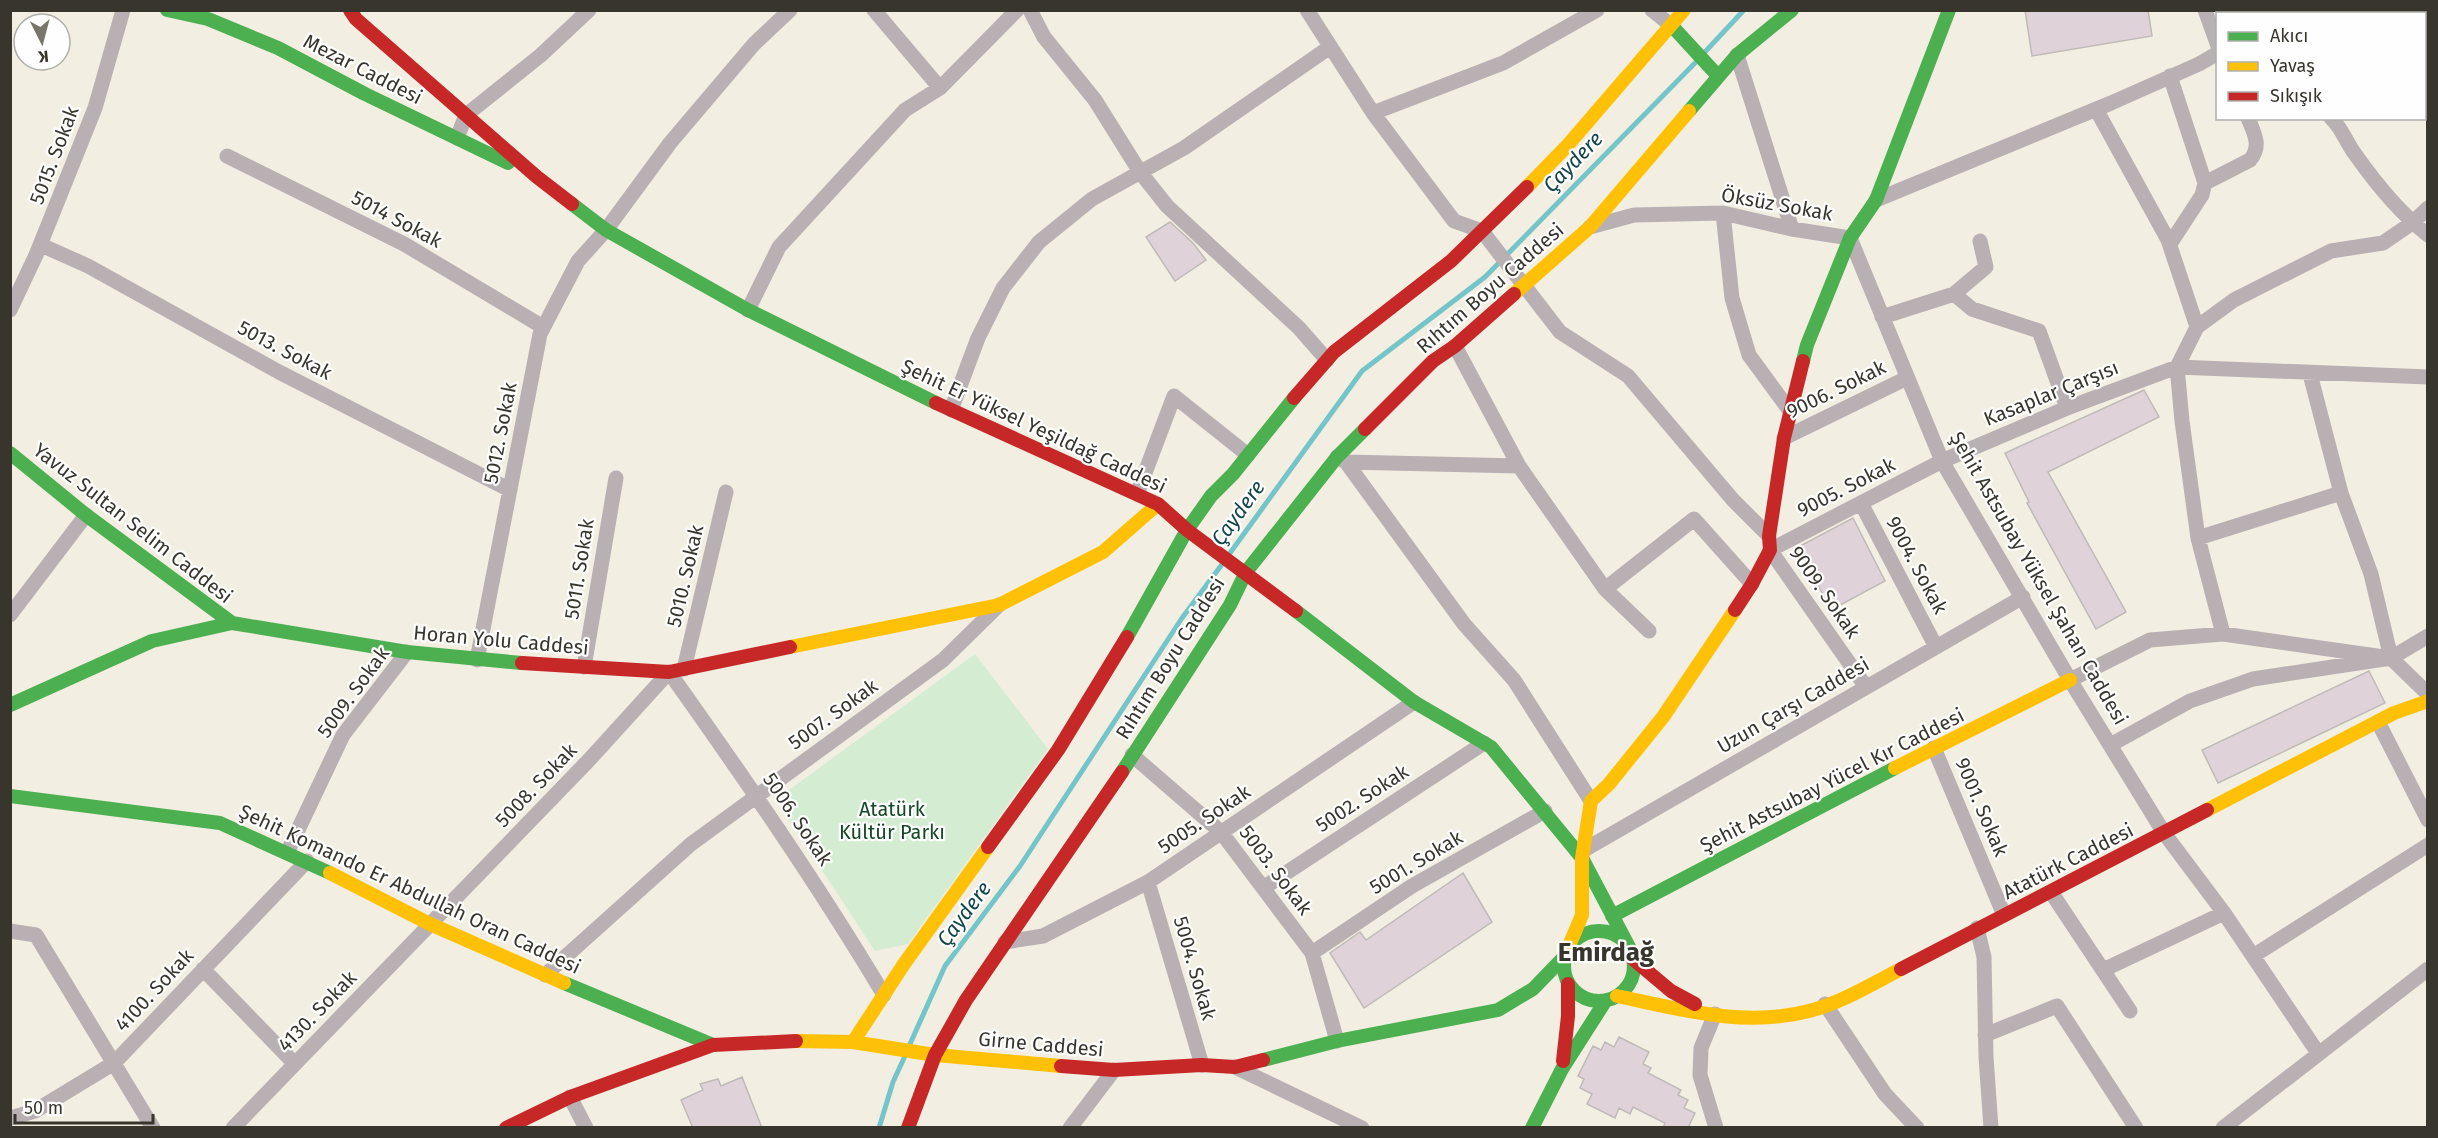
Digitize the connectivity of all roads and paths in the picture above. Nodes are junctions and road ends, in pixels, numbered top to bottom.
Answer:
1 (123, 10) edge
2 (167, 10) edge
3 (350, 10) edge
4 (589, 10) edge
5 (790, 10) edge
6 (874, 10) edge
7 (1017, 10) edge
8 (1030, 10) edge
9 (1307, 10) edge
10 (1597, 10) edge
11 (1652, 10) edge
12 (1684, 10) edge
13 (1792, 10) edge
14 (1949, 10) edge
15 (2205, 10) edge
16 (1672, 26) junction
17 (2216, 43) edge
18 (1330, 47) junction
19 (2216, 53) edge
20 (1737, 56) junction
21 (1718, 76) junction
22 (2170, 76) junction
23 (940, 88) junction
24 (2096, 109) junction
25 (1374, 113) junction
26 (466, 115) junction
27 (2249, 120) edge
28 (2333, 120) edge
29 (457, 138) junction
30 (227, 156) dead end
31 (1140, 172) junction
32 (537, 177) junction
33 (2205, 183) junction
34 (1876, 200) junction
35 (2427, 208) edge
36 (1723, 213) junction
37 (2412, 223) junction
38 (1590, 227) junction
39 (1792, 229) junction
40 (606, 230) junction
41 (1482, 231) junction
42 (2427, 235) edge
43 (1850, 238) junction
44 (1980, 241) dead end
45 (2170, 244) junction
46 (41, 245) junction
47 (1526, 286) junction
48 (1954, 294) junction
49 (10, 310) edge
50 (748, 310) junction
51 (1882, 317) junction
52 (543, 327) junction
53 (2197, 327) junction
54 (1455, 346) junction
55 (1327, 360) junction
56 (2177, 367) junction
57 (2310, 374) junction
58 (2427, 377) edge
59 (1907, 378) junction
60 (2067, 408) junction
61 (951, 410) junction
62 (1790, 411) junction
63 (1784, 438) junction
64 (10, 453) edge
65 (1248, 455) junction
66 (1342, 460) junction
67 (1942, 460) junction
68 (1519, 466) junction
69 (616, 478) dead end
70 (510, 490) junction
71 (726, 492) dead end
72 (2341, 493) junction
73 (1137, 494) junction
74 (1861, 503) junction
75 (1158, 504) junction
76 (86, 514) junction
77 (1187, 530) junction
78 (2198, 538) junction
79 (1769, 543) junction
80 (1246, 572) junction
81 (1752, 584) junction
82 (1605, 589) junction
83 (2023, 597) junction
84 (999, 605) junction
85 (10, 615) edge
86 (232, 623) junction
87 (1648, 632) dead end
88 (2223, 634) junction
89 (2427, 636) edge
90 (1936, 647) junction
91 (407, 652) junction
92 (2391, 658) junction
93 (477, 660) junction
94 (584, 667) junction
95 (677, 671) junction
96 (2070, 680) junction
97 (1866, 687) junction
98 (2427, 694) edge
99 (2427, 701) edge
100 (1414, 702) junction
101 (10, 705) edge
102 (2378, 722) junction
103 (1484, 743) junction
104 (2112, 744) junction
105 (1934, 748) junction
106 (1132, 755) junction
107 (756, 795) junction
108 (10, 796) edge
109 (1590, 801) junction
110 (1545, 811) junction
111 (2427, 820) edge
112 (1221, 832) junction
113 (2164, 833) junction
114 (2427, 845) edge
115 (287, 853) junction
116 (1583, 854) junction
117 (307, 861) junction
118 (1148, 882) junction
119 (1263, 888) junction
120 (2051, 892) junction
121 (2224, 914) junction
122 (2004, 915) junction
123 (1612, 916) junction
124 (430, 924) junction
125 (1977, 928) junction
126 (10, 931) edge
127 (1005, 942) junction
128 (1567, 952) junction
129 (1312, 953) junction
130 (1631, 953) junction
131 (2253, 956) junction
132 (203, 969) junction
133 (2103, 970) junction
134 (545, 975) junction
135 (2425, 975) edge
136 (1568, 984) junction
137 (884, 995) junction
138 (1612, 998) junction
139 (1825, 1004) junction
140 (2130, 1011) dead end
141 (1715, 1014) junction
142 (1985, 1035) junction
143 (1337, 1041) junction
144 (853, 1042) junction
145 (713, 1045) junction
146 (2318, 1053) junction
147 (934, 1055) junction
148 (114, 1064) junction
149 (295, 1064) junction
150 (1202, 1065) junction
151 (1235, 1067) junction
152 (1562, 1069) junction
153 (1114, 1070) junction
154 (570, 1097) junction
155 (10, 1118) edge
156 (153, 1128) edge
157 (233, 1128) edge
158 (506, 1128) edge
159 (586, 1128) edge
160 (908, 1128) edge
161 (1070, 1128) edge
162 (1362, 1128) edge
163 (1532, 1128) edge
164 (1716, 1128) edge
165 (1917, 1128) edge
166 (1991, 1128) edge
167 (2136, 1128) edge
168 (2223, 1128) edge

1 - 46 street, 5015. Sokak
2 - 29 street, Mezar Caddesi
3 - 26 street
4 - 26 street
5 - 40 street, 5012. Sokak
6 - 23 street
7 - 23 street
8 - 31 street
9 - 18 street
10 - 25 street
11 - 16 street
12 - 16 street
13 - 20 street, Rıhtım Boyu Caddesi
14 - 34 street
15 - 17 street
16 - 21 street
16 - 41 street
18 - 25 street
18 - 31 street
19 - 22 street
20 - 21 street, Rıhtım Boyu Caddesi
20 - 39 street
21 - 38 street, Rıhtım Boyu Caddesi
22 - 24 street
22 - 33 street
23 - 50 street
24 - 34 street
24 - 45 street
25 - 41 street
26 - 29 street
26 - 32 street
27 - 33 street
28 - 37 street
29 - 32 street, Mezar Caddesi
30 - 52 street, 5014 Sokak
31 - 55 street
31 - 61 street
32 - 40 street, Şehit Er Yüksel Yeşildağ Caddesi
33 - 45 street
34 - 43 street
35 - 37 street
36 - 38 street, Öksüz Sokak
36 - 39 street, Öksüz Sokak
36 - 62 street
37 - 42 street
37 - 53 street
38 - 47 street, Rıhtım Boyu Caddesi
39 - 43 street, Öksüz Sokak
40 - 50 street, Şehit Er Yüksel Yeşildağ Caddesi
40 - 52 street, 5012. Sokak
41 - 47 street, 9009. Sokak
41 - 55 street
43 - 51 street, Şehit Astsubay Yüksel Şahan Caddesi
43 - 62 street
44 - 48 street
45 - 53 street
46 - 49 street, 5015. Sokak
46 - 70 street, 5013. Sokak
47 - 54 street, Rıhtım Boyu Caddesi
47 - 79 street, 9009. Sokak
48 - 51 street
48 - 60 street
50 - 61 street, Şehit Er Yüksel Yeşildağ Caddesi
51 - 59 street, Şehit Astsubay Yüksel Şahan Caddesi
52 - 70 street, 5012. Sokak
53 - 56 street
54 - 66 street, Rıhtım Boyu Caddesi
54 - 68 street
55 - 65 street
56 - 57 street
56 - 60 street, Kasaplar Çarşısı
56 - 78 street
57 - 58 street
57 - 72 street
59 - 63 street, 9006. Sokak
59 - 67 street, Şehit Astsubay Yüksel Şahan Caddesi
60 - 67 street, Kasaplar Çarşısı
61 - 73 street, Şehit Er Yüksel Yeşildağ Caddesi
62 - 63 street
63 - 79 street
64 - 76 street, Yavuz Sultan Selim Caddesi
65 - 73 street
65 - 77 street
66 - 68 street
66 - 80 street, Rıhtım Boyu Caddesi
66 - 109 street
67 - 74 street, 9005. Sokak
67 - 83 street, Şehit Astsubay Yüksel Şahan Caddesi
68 - 82 street
69 - 94 street, 5011. Sokak
70 - 93 street, 5012. Sokak
71 - 95 street, 5010. Sokak
72 - 78 street
72 - 92 street
73 - 75 street, Şehit Er Yüksel Yeşildağ Caddesi
74 - 79 street, 9005. Sokak
74 - 90 street, 9004. Sokak
75 - 77 street, Şehit Er Yüksel Yeşildağ Caddesi
75 - 84 street, 5007. Sokak
76 - 85 street
76 - 86 street, Yavuz Sultan Selim Caddesi
77 - 80 street, Şehit Er Yüksel Yeşildağ Caddesi
77 - 137 street
78 - 88 street
79 - 81 street
79 - 97 street, 9009. Sokak
80 - 100 street, Şehit Er Yüksel Yeşildağ Caddesi
80 - 106 street, Rıhtım Boyu Caddesi
81 - 82 street
81 - 109 street
82 - 87 street
83 - 90 street, Uzun Çarşı Caddesi
83 - 96 street, Şehit Astsubay Yüksel Şahan Caddesi
84 - 95 street, Horan Yolu Caddesi
84 - 107 street, 5007. Sokak
86 - 91 street, Horan Yolu Caddesi
86 - 101 street, Horan Yolu Caddesi
88 - 92 street
88 - 96 street
89 - 92 street
90 - 97 street, Uzun Çarşı Caddesi
91 - 93 street, Horan Yolu Caddesi
91 - 115 street, 5009. Sokak
92 - 98 street
92 - 104 street
93 - 94 street, Horan Yolu Caddesi
94 - 95 street, Horan Yolu Caddesi
95 - 107 street, 5006. Sokak
95 - 124 street, 5008. Sokak
96 - 104 street, Şehit Astsubay Yüksel Şahan Caddesi
96 - 105 street, Şehit Astsubay Yücel Kır Caddesi
97 - 116 street, Uzun Çarşı Caddesi
99 - 102 street, Atatürk Caddesi
100 - 103 street, Şehit Er Yüksel Yeşildağ Caddesi
100 - 112 street, 5005. Sokak
102 - 111 street
102 - 113 street, Atatürk Caddesi
103 - 110 street, Şehit Er Yüksel Yeşildağ Caddesi
103 - 119 street, 5002. Sokak
104 - 113 street, Şehit Astsubay Yüksel Şahan Caddesi
105 - 122 street, 9001. Sokak
105 - 123 street, Şehit Astsubay Yücel Kır Caddesi
106 - 112 street, 5003. Sokak
106 - 127 street, Rıhtım Boyu Caddesi
107 - 134 street, 5007. Sokak
107 - 137 street, 5006. Sokak
108 - 115 street, Şehit Komando Er Abdullah Oran Caddesi
109 - 116 street
110 - 116 street, Şehit Er Yüksel Yeşildağ Caddesi
110 - 129 street, 5001. Sokak
112 - 118 street, 5005. Sokak
112 - 119 street, 5003. Sokak
113 - 120 street, Atatürk Caddesi
113 - 121 street, Şehit Astsubay Yüksel Şahan Caddesi
114 - 131 street
115 - 117 street, Şehit Komando Er Abdullah Oran Caddesi
116 - 123 street, Şehit Er Yüksel Yeşildağ Caddesi
116 - 128 street
117 - 124 street, Şehit Komando Er Abdullah Oran Caddesi
117 - 132 street, 4100. Sokak
118 - 127 street, 5005. Sokak
118 - 150 street, 5004. Sokak
119 - 129 street, 5003. Sokak
120 - 122 street, Atatürk Caddesi
120 - 133 street
121 - 131 street, Şehit Astsubay Yüksel Şahan Caddesi
121 - 133 street
122 - 125 street, Atatürk Caddesi
123 - 130 street, Şehit Er Yüksel Yeşildağ Caddesi
124 - 134 street, Şehit Komando Er Abdullah Oran Caddesi
124 - 149 street, 4130. Sokak
125 - 139 street, Atatürk Caddesi
125 - 142 street
126 - 148 street
127 - 147 street, Rıhtım Boyu Caddesi
128 - 130 street
128 - 136 street
128 - 143 street, Girne Caddesi
129 - 143 street, 5003. Sokak
130 - 138 street
130 - 141 street, Atatürk Caddesi
131 - 146 street, Şehit Astsubay Yüksel Şahan Caddesi
132 - 148 street, 4100. Sokak
132 - 149 street
133 - 140 street
134 - 145 street, Şehit Komando Er Abdullah Oran Caddesi
135 - 146 street
136 - 138 street
136 - 152 street
137 - 144 street
138 - 141 street, Atatürk Caddesi
138 - 152 street
139 - 141 street, Atatürk Caddesi
139 - 165 street
141 - 164 street
142 - 166 street
142 - 167 street
143 - 151 street, Girne Caddesi
144 - 145 street, Girne Caddesi
144 - 147 street, Girne Caddesi
145 - 154 street, Girne Caddesi
146 - 168 street
147 - 153 street, Girne Caddesi
147 - 160 street, Rıhtım Boyu Caddesi
148 - 155 street, 4100. Sokak
148 - 156 street
149 - 157 street, 4130. Sokak
150 - 151 street, Girne Caddesi
150 - 153 street, Girne Caddesi
151 - 162 street
152 - 163 street
153 - 161 street
154 - 158 street, Girne Caddesi
154 - 159 street

